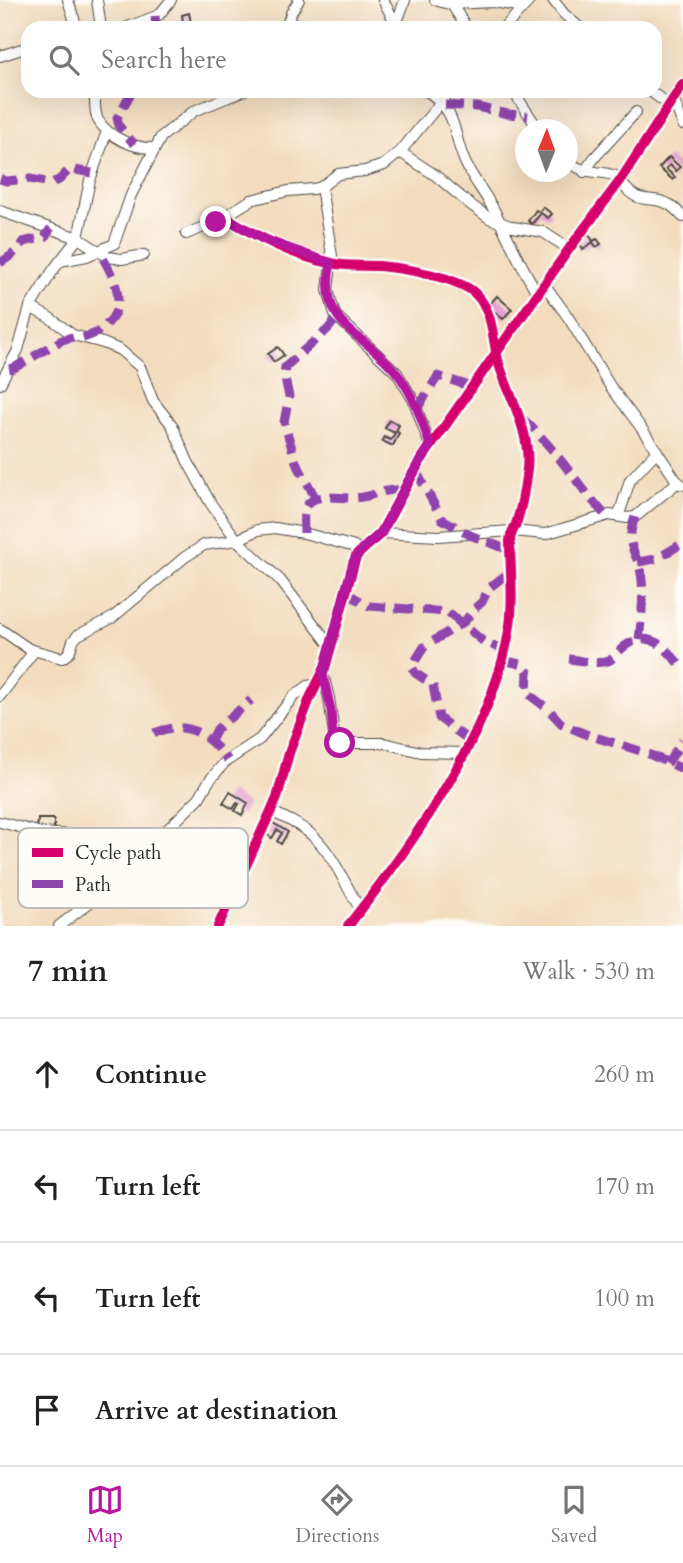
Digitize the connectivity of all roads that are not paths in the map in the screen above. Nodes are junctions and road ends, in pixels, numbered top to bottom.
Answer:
1 (68, 0) edge
2 (97, 0) edge
3 (171, 0) edge
4 (299, 0) edge
5 (383, 0) edge
6 (405, 0) edge
7 (435, 0) edge
8 (553, 0) edge
9 (526, 3) edge
10 (450, 4) junction
11 (75, 21) edge
12 (100, 21) edge
13 (143, 21) edge
14 (288, 21) edge
15 (395, 21) edge
16 (398, 21) edge
17 (462, 21) edge
18 (510, 21) edge
19 (572, 21) edge
20 (21, 49) edge
21 (0, 56) edge
22 (683, 83) edge
23 (662, 97) edge
24 (96, 98) edge
25 (227, 98) edge
26 (437, 98) edge
27 (444, 98) edge
28 (518, 98) edge
29 (441, 101) junction
30 (671, 102) junction
31 (636, 112) dead end
32 (532, 119) edge
33 (683, 125) edge
34 (107, 131) junction
35 (154, 148) junction
36 (400, 152) junction
37 (578, 169) edge
38 (584, 172) junction
39 (620, 180) junction
40 (321, 187) junction
41 (0, 211) edge
42 (225, 217) junction
43 (683, 217) edge
44 (499, 223) junction
45 (186, 234) dead end
46 (78, 238) junction
47 (569, 248) junction
48 (98, 251) junction
49 (144, 255) dead end
50 (61, 261) junction
51 (331, 263) junction
52 (544, 284) junction
53 (538, 294) junction
54 (30, 307) junction
55 (497, 352) junction
56 (0, 384) edge
57 (430, 446) junction
58 (657, 451) junction
59 (680, 481) edge
60 (619, 515) junction
61 (512, 531) junction
62 (381, 533) junction
63 (237, 540) junction
64 (362, 549) junction
65 (0, 629) edge
66 (330, 645) junction
67 (34, 651) junction
68 (320, 679) junction
69 (0, 696) edge
70 (464, 753) junction
71 (270, 811) junction
72 (0, 822) edge
73 (23, 828) edge
74 (169, 828) edge
75 (248, 862) edge
76 (84, 908) edge
77 (227, 908) edge
78 (361, 910) junction
79 (59, 926) edge
80 (218, 926) edge
81 (348, 926) edge

1 - 11 street
2 - 12 street
3 - 13 street
4 - 14 street
5 - 15 street
6 - 16 street
7 - 10 street
8 - 19 street
9 - 10 street
9 - 18 street
10 - 17 street
20 - 21 street
22 - 30 street
23 - 30 street
24 - 34 street
25 - 35 street
26 - 29 street
27 - 29 street
28 - 32 street
29 - 36 street
29 - 44 street
30 - 33 street
30 - 39 street
31 - 38 street
34 - 35 street
34 - 46 street
35 - 48 street
36 - 40 street
36 - 44 street
37 - 38 street
38 - 39 street
39 - 43 street
39 - 47 street
40 - 42 street
40 - 51 street
41 - 46 street
42 - 45 street
42 - 51 street
44 - 47 street
44 - 53 street
46 - 48 street
46 - 50 street
47 - 52 street
48 - 49 street
48 - 50 street
50 - 54 street
51 - 55 street
51 - 57 street
52 - 53 street
52 - 58 street
53 - 55 street
54 - 56 street
54 - 63 street
55 - 57 street
55 - 61 street
57 - 62 street
58 - 59 street
58 - 60 street
59 - 60 street
60 - 61 street
61 - 62 street
61 - 70 street
62 - 64 street
63 - 64 street
63 - 66 street
63 - 67 street
64 - 66 street
65 - 67 street
66 - 68 street
67 - 69 street
68 - 70 street
68 - 71 street
68 - 74 street
70 - 78 street
71 - 75 street
71 - 78 street
72 - 73 street
76 - 79 street
77 - 80 street
78 - 81 street

